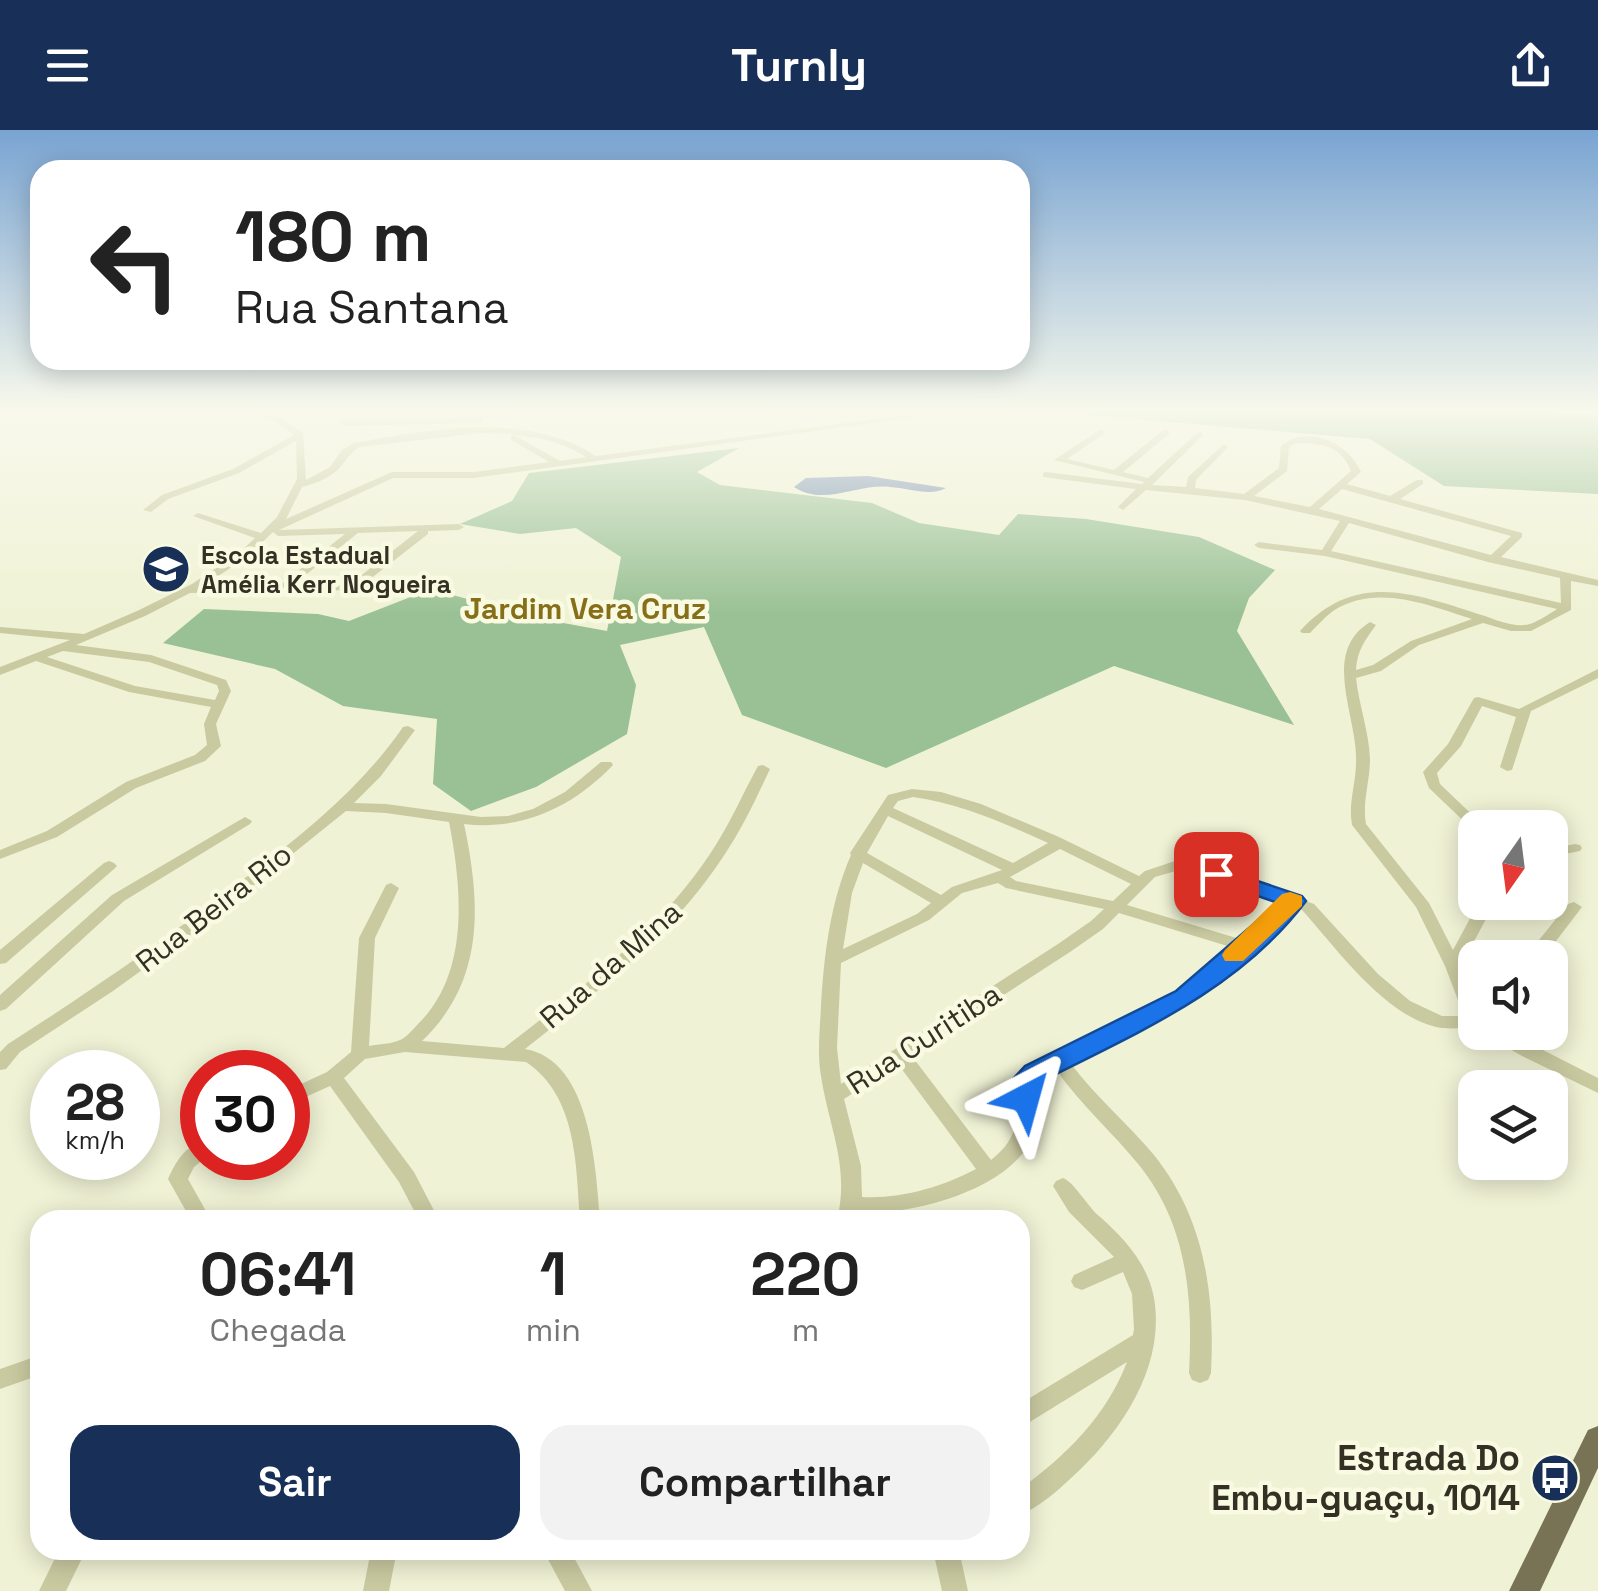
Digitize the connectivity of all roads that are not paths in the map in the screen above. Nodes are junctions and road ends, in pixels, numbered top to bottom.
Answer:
1 (219, 477) edge
2 (303, 477) edge
3 (320, 477) edge
4 (387, 477) edge
5 (1070, 477) edge
6 (1127, 477) edge
7 (1152, 477) edge
8 (1192, 477) edge
9 (1272, 477) edge
10 (1350, 477) edge
11 (1420, 482) dead end
12 (303, 484) junction
13 (1144, 484) junction
14 (1319, 484) dead end
15 (1336, 488) junction
16 (1190, 493) junction
17 (1246, 497) junction
18 (1394, 499) junction
19 (1123, 506) dead end
20 (148, 510) dead end
21 (1311, 512) junction
22 (198, 516) dead end
23 (1344, 520) junction
24 (459, 527) dead end
25 (355, 531) junction
26 (424, 532) junction
27 (264, 534) junction
28 (1259, 546) dead end
29 (1325, 553) junction
30 (1492, 560) junction
31 (1565, 576) junction
32 (1598, 583) edge
33 (191, 590) junction
34 (282, 590) junction
35 (1567, 608) junction
36 (1481, 620) junction
37 (1370, 624) dead end
38 (0, 630) edge
39 (1306, 632) dead end
40 (86, 637) junction
41 (61, 646) junction
42 (35, 657) junction
43 (0, 672) edge
44 (1598, 673) edge
45 (1353, 674) junction
46 (215, 704) junction
47 (1521, 714) junction
48 (408, 730) dead end
49 (606, 765) dead end
50 (1507, 767) dead end
51 (763, 768) dead end
52 (344, 807) junction
53 (885, 809) junction
54 (1460, 810) edge
55 (456, 819) junction
56 (246, 822) dead end
57 (1058, 843) junction
58 (5, 846) edge
59 (1575, 848) dead end
60 (1568, 850) edge
61 (857, 853) junction
62 (110, 866) dead end
63 (1006, 873) junction
64 (1140, 883) junction
65 (391, 888) dead end
66 (939, 901) junction
67 (1294, 901) junction
68 (1574, 906) dead end
69 (1117, 907) junction
70 (1477, 920) edge
71 (1548, 940) edge
72 (1244, 946) junction
73 (0, 959) edge
74 (833, 960) junction
75 (1453, 966) junction
76 (1458, 980) edge
77 (0, 1005) edge
78 (1458, 1023) edge
79 (405, 1046) junction
80 (7, 1047) edge
81 (1525, 1050) edge
82 (1530, 1050) edge
83 (510, 1052) junction
84 (900, 1053) junction
85 (1530, 1053) junction
86 (360, 1054) junction
87 (1060, 1061) junction
88 (0, 1064) edge
89 (333, 1077) junction
90 (1598, 1086) edge
91 (310, 1088) edge
92 (834, 1097) junction
93 (988, 1171) junction
94 (180, 1175) edge
95 (1063, 1186) dead end
96 (195, 1210) edge
97 (424, 1210) edge
98 (589, 1210) edge
99 (850, 1210) edge
100 (861, 1210) edge
101 (1128, 1260) junction
102 (1082, 1281) dead end
103 (1142, 1341) junction
104 (30, 1368) edge
105 (1200, 1373) dead end
106 (0, 1379) edge
107 (1030, 1411) edge
108 (1598, 1439) edge
109 (1030, 1497) edge
110 (68, 1560) edge
111 (382, 1560) edge
112 (562, 1560) edge
113 (948, 1560) edge
114 (52, 1591) edge
115 (376, 1591) edge
116 (579, 1591) edge
117 (956, 1591) edge
118 (1524, 1591) edge

1 - 20 street
2 - 12 street
3 - 12 street
4 - 27 street
5 - 13 street
6 - 13 street
7 - 13 street
8 - 16 street
9 - 17 street
10 - 15 street
11 - 18 street
12 - 27 street
13 - 16 street
13 - 19 street
14 - 15 street
15 - 18 street
15 - 21 street
16 - 17 street
17 - 21 street
18 - 30 street
21 - 23 street
22 - 27 street
23 - 29 street
23 - 30 street
24 - 26 street
25 - 26 street
25 - 27 street
25 - 34 street
26 - 34 street
27 - 33 street
28 - 29 street
29 - 35 street
30 - 31 street
31 - 32 street
31 - 35 street
33 - 34 street
33 - 40 street
35 - 36 street
36 - 39 street
36 - 45 street
37 - 45 street
38 - 40 street
40 - 41 street
41 - 42 street
41 - 46 street
42 - 43 street
42 - 46 street
44 - 47 street
45 - 75 street
46 - 58 street
47 - 50 street
47 - 54 street
48 - 52 street, Rua Beira Rio
49 - 55 street
51 - 83 street, Rua da Mina
52 - 55 street
52 - 80 street, Rua Beira Rio
53 - 57 street
53 - 61 street, Rua Curitiba
53 - 63 street
55 - 79 street
56 - 77 street
57 - 63 street
57 - 64 street
59 - 60 street
61 - 66 street
61 - 74 street, Rua Curitiba
62 - 73 street
63 - 66 street
63 - 69 street
64 - 67 street
64 - 69 street, Rua Curitiba
65 - 86 street
66 - 74 street
67 - 72 street
67 - 78 street
68 - 71 street
69 - 72 street
69 - 84 street, Rua Curitiba
70 - 75 street
72 - 87 street
74 - 92 street, Rua Curitiba
75 - 76 street
79 - 83 street, Rua da Mina
79 - 86 street, Rua da Mina
80 - 88 street, Rua Beira Rio
81 - 85 street
82 - 85 street
83 - 98 street, Rua da Mina
84 - 92 street, Rua Curitiba
84 - 93 street
85 - 90 street
86 - 89 street
87 - 93 street
87 - 105 street
89 - 91 street
89 - 97 street
92 - 99 street
93 - 100 street
94 - 96 street
95 - 101 street
101 - 102 street
101 - 103 street
103 - 107 street
103 - 109 street
104 - 106 street
108 - 118 main road
110 - 114 street
111 - 115 street
112 - 116 street
113 - 117 street

